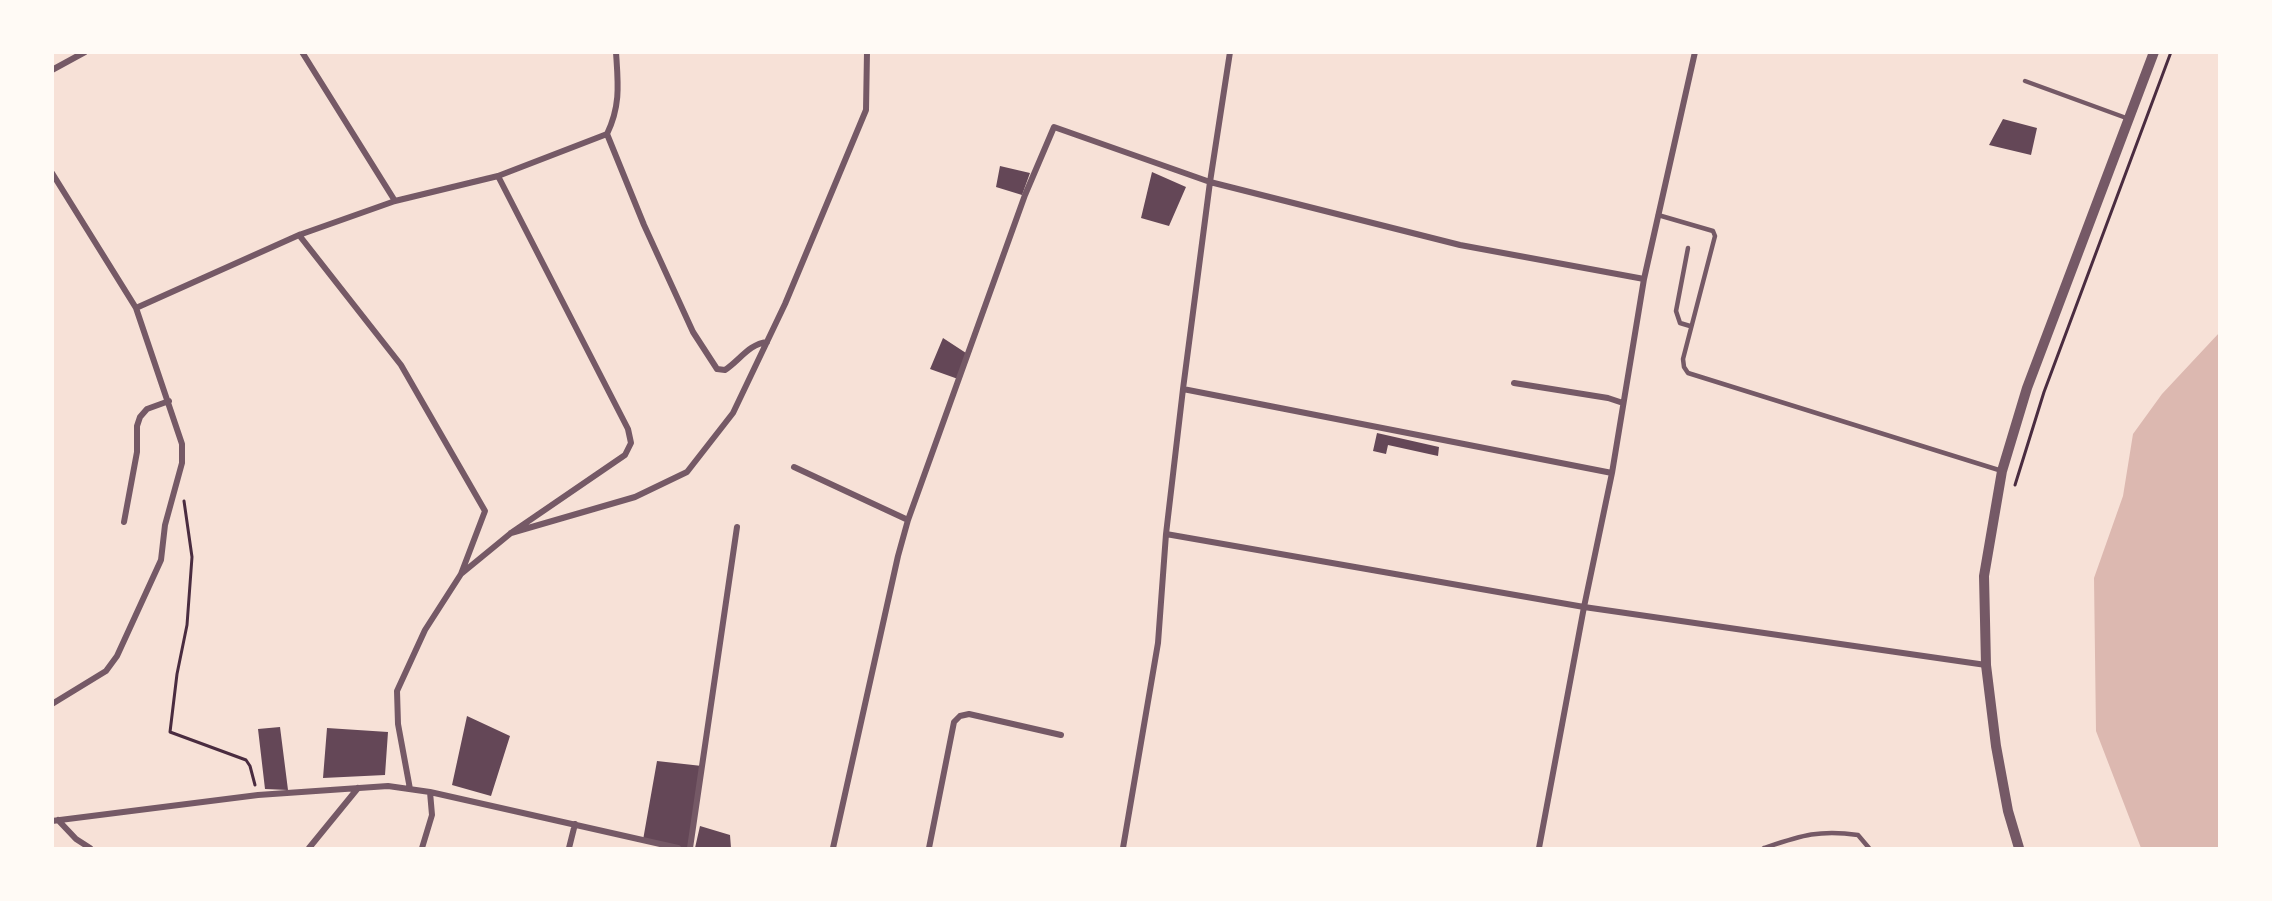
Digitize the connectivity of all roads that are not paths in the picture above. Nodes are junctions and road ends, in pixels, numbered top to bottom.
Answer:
1 (85, 52) edge
2 (302, 52) edge
3 (616, 52) edge
4 (867, 52) edge
5 (1230, 52) edge
6 (1695, 52) edge
7 (2154, 52) edge
8 (52, 70) edge
9 (2025, 81) dead end
10 (2129, 119) junction
11 (607, 134) junction
12 (52, 173) edge
13 (498, 176) junction
14 (1210, 182) junction
15 (395, 201) junction
16 (1658, 215) junction
17 (299, 235) junction
18 (1688, 248) dead end
19 (1644, 279) junction
20 (136, 308) junction
21 (1690, 326) junction
22 (767, 342) junction
23 (1514, 383) dead end
24 (1183, 389) junction
25 (169, 401) junction
26 (1623, 403) junction
27 (794, 467) dead end
28 (2002, 471) junction
29 (1612, 473) junction
30 (908, 520) junction
31 (124, 522) dead end
32 (737, 527) dead end
33 (511, 533) junction
34 (1166, 534) junction
35 (461, 574) junction
36 (1584, 607) junction
37 (1986, 665) junction
38 (52, 704) edge
39 (1061, 735) dead end
40 (358, 788) junction
41 (410, 789) junction
42 (430, 792) junction
43 (55, 820) edge
44 (575, 824) junction
45 (90, 849) edge
46 (309, 849) edge
47 (422, 849) edge
48 (569, 849) edge
49 (678, 849) edge
50 (690, 849) edge
51 (833, 849) edge
52 (929, 849) edge
53 (1124, 849) edge
54 (1539, 849) edge
55 (1764, 849) edge
56 (1869, 849) edge
57 (2019, 849) edge

1 - 8 street
2 - 15 street
3 - 11 street
4 - 22 street
5 - 14 street
6 - 16 street
7 - 10 street
9 - 10 lane
10 - 28 street
11 - 13 street
11 - 22 street
12 - 20 street
13 - 15 street
13 - 33 street
14 - 19 street
14 - 24 street
14 - 30 street
15 - 17 street
16 - 19 street
16 - 21 lane
17 - 20 street
17 - 35 street
18 - 21 lane
19 - 26 street
20 - 25 street
21 - 28 lane
22 - 33 street
23 - 26 street
24 - 29 street
24 - 34 street
25 - 31 street
25 - 38 street
26 - 29 street
27 - 30 street
28 - 37 street
29 - 36 street
30 - 51 street
32 - 50 street
33 - 35 street
34 - 36 street
34 - 53 street
35 - 41 street
36 - 37 street
36 - 54 street
37 - 57 street
39 - 52 street
40 - 41 street
40 - 43 street
40 - 46 street
41 - 42 street
42 - 44 street
42 - 47 street
43 - 45 street
44 - 48 street
44 - 49 street
55 - 56 lane

